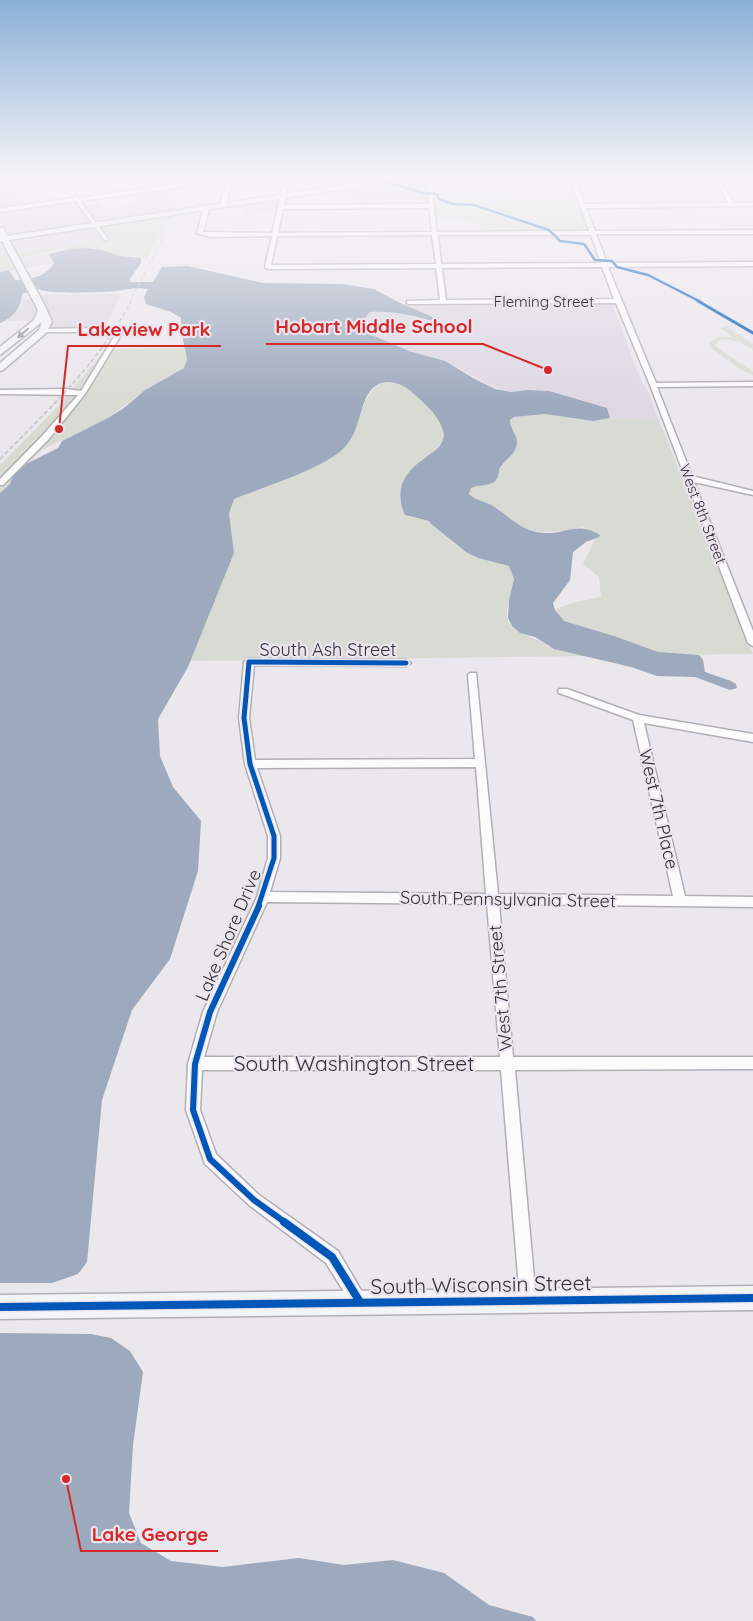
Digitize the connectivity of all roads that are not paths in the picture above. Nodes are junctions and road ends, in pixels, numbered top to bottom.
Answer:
1 (10, 253) edge
2 (271, 253) edge
3 (437, 253) edge
4 (601, 253) edge
5 (753, 264) edge
6 (438, 265) junction
7 (606, 265) junction
8 (24, 275) joint
9 (618, 301) junction
10 (409, 302) dead end
11 (443, 302) junction
12 (42, 311) junction
13 (94, 330) dead end
14 (121, 330) dead end
15 (43, 331) junction
16 (0, 352) edge
17 (0, 368) edge
18 (753, 384) edge
19 (653, 385) junction
20 (0, 392) edge
21 (83, 394) junction
22 (689, 478) junction
23 (0, 483) edge
24 (753, 493) edge
25 (753, 643) edge
26 (249, 662) joint
27 (406, 664) dead end
28 (473, 675) dead end
29 (563, 691) dead end
30 (638, 718) junction
31 (753, 738) edge
32 (480, 763) junction
33 (250, 764) junction
34 (264, 897) junction
35 (492, 899) junction
36 (680, 900) junction
37 (753, 902) edge
38 (507, 1062) junction
39 (753, 1063) edge
40 (195, 1064) junction
41 (753, 1298) edge
42 (528, 1300) junction
43 (360, 1302) junction
44 (0, 1307) edge

1 - 8 main road
2 - 6 street
3 - 6 street
4 - 7 street, West 8th Street
5 - 7 street
6 - 7 street
6 - 11 street
7 - 9 street, West 8th Street
8 - 12 main road
9 - 11 street, Fleming Street
9 - 19 street, West 8th Street
10 - 11 street, Fleming Street
12 - 15 main road
12 -> 16 main road
13 - 15 street
14 - 21 street
15 - 17 main road
18 - 19 street
19 - 22 street, West 8th Street
20 - 21 street
21 - 23 street
22 - 24 street
22 - 25 street, West 8th Street
26 - 27 street, South Ash Street
26 - 33 street, Lake Shore Drive
28 - 32 street, West 7th Street
29 - 30 street
30 - 31 street
30 - 36 street, West 7th Place
32 - 33 street
32 - 35 street, West 7th Street
33 - 34 street, Lake Shore Drive
34 - 35 street, South Pennsylvania Street
34 - 40 street, Lake Shore Drive
35 - 36 street, South Pennsylvania Street
35 - 38 street, West 7th Street
36 - 37 street, South Pennsylvania Street
38 - 39 street, South Washington Street
38 - 40 street, South Washington Street
38 - 42 street, West 7th Street
40 - 43 street, Lake Shore Drive
41 - 42 main road, South Wisconsin Street
42 - 43 main road, South Wisconsin Street
43 - 44 main road, South Wisconsin Street

